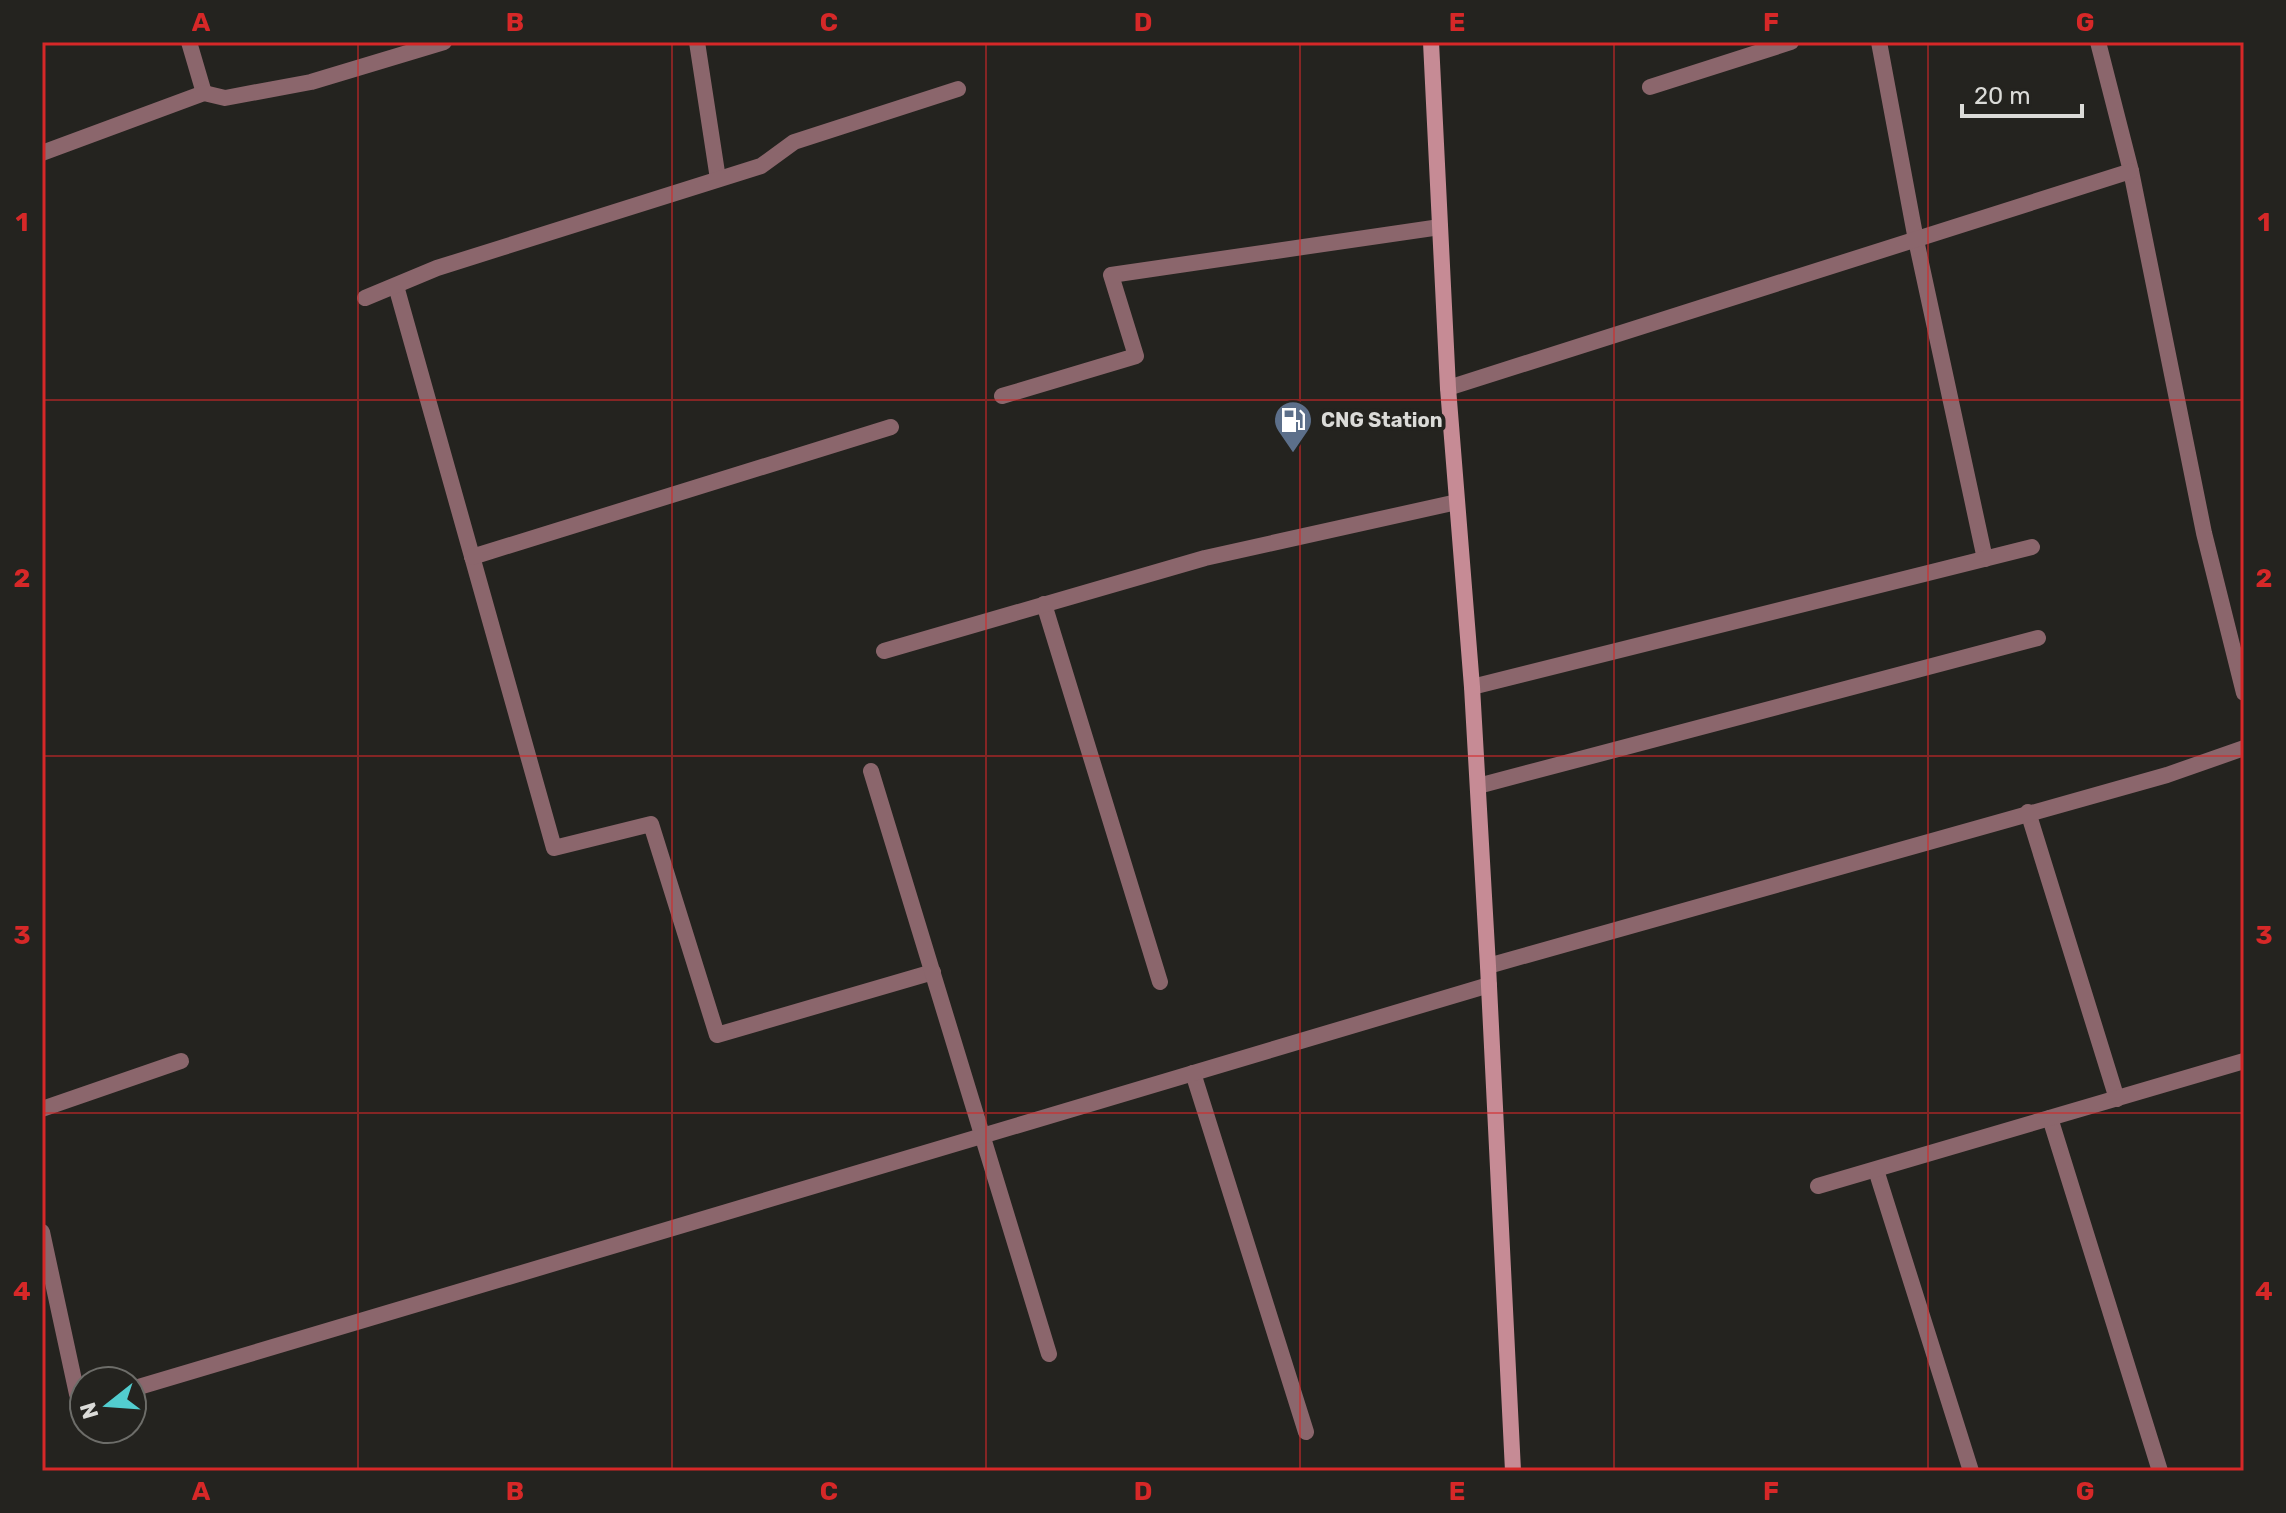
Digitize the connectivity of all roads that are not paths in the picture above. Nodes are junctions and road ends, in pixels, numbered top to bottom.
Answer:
1 (189, 42) edge
2 (444, 42) edge
3 (697, 42) edge
4 (1431, 42) edge
5 (1791, 42) edge
6 (1879, 42) edge
7 (2098, 42) edge
8 (1650, 87) dead end
9 (958, 89) dead end
10 (204, 93) junction
11 (42, 153) edge
12 (2131, 171) junction
13 (718, 179) junction
14 (1440, 227) junction
15 (1916, 240) junction
16 (396, 286) junction
17 (365, 298) dead end
18 (1448, 388) junction
19 (1002, 396) dead end
20 (891, 427) dead end
21 (1457, 502) junction
22 (2032, 547) dead end
23 (472, 557) junction
24 (1985, 559) junction
25 (1044, 604) junction
26 (2038, 638) dead end
27 (884, 651) dead end
28 (1472, 687) junction
29 (2244, 693) edge
30 (2244, 748) edge
31 (871, 771) dead end
32 (1478, 786) junction
33 (2028, 812) junction
34 (1488, 966) junction
35 (933, 972) junction
36 (1160, 982) dead end
37 (1489, 985) junction
38 (181, 1061) dead end
39 (2244, 1061) edge
40 (1193, 1073) junction
41 (2117, 1099) junction
42 (42, 1109) edge
43 (2050, 1118) junction
44 (983, 1136) junction
45 (1876, 1170) junction
46 (1818, 1186) dead end
47 (42, 1232) edge
48 (1049, 1354) dead end
49 (71, 1365) edge
50 (148, 1384) edge
51 (1306, 1432) dead end
52 (1513, 1471) edge
53 (1971, 1471) edge
54 (2160, 1471) edge

1 - 10 street
2 - 10 street
3 - 13 street
4 - 14 main road
5 - 8 street
6 - 15 street
7 - 12 street
9 - 13 street
10 - 11 street
12 - 15 street
12 - 29 street
13 - 16 street
14 - 18 main road
14 - 19 street
15 - 18 street
15 - 24 street
16 - 17 street
16 - 23 street
18 - 21 main road
20 - 23 street
21 - 25 street
21 - 28 main road
22 - 24 street
23 - 35 street
24 - 28 street
25 - 27 street
25 - 36 street
26 - 32 street
28 - 32 main road
30 - 33 street
31 - 35 street
32 - 34 main road
33 - 34 street
33 - 41 street
34 - 37 main road
35 - 44 street
37 - 40 street
37 - 52 main road
38 - 42 street
39 - 41 street
40 - 44 street
40 - 51 street
41 - 43 street
43 - 45 street
43 - 54 street
44 - 48 street
44 - 50 street
45 - 46 street
45 - 53 street
47 - 49 street

